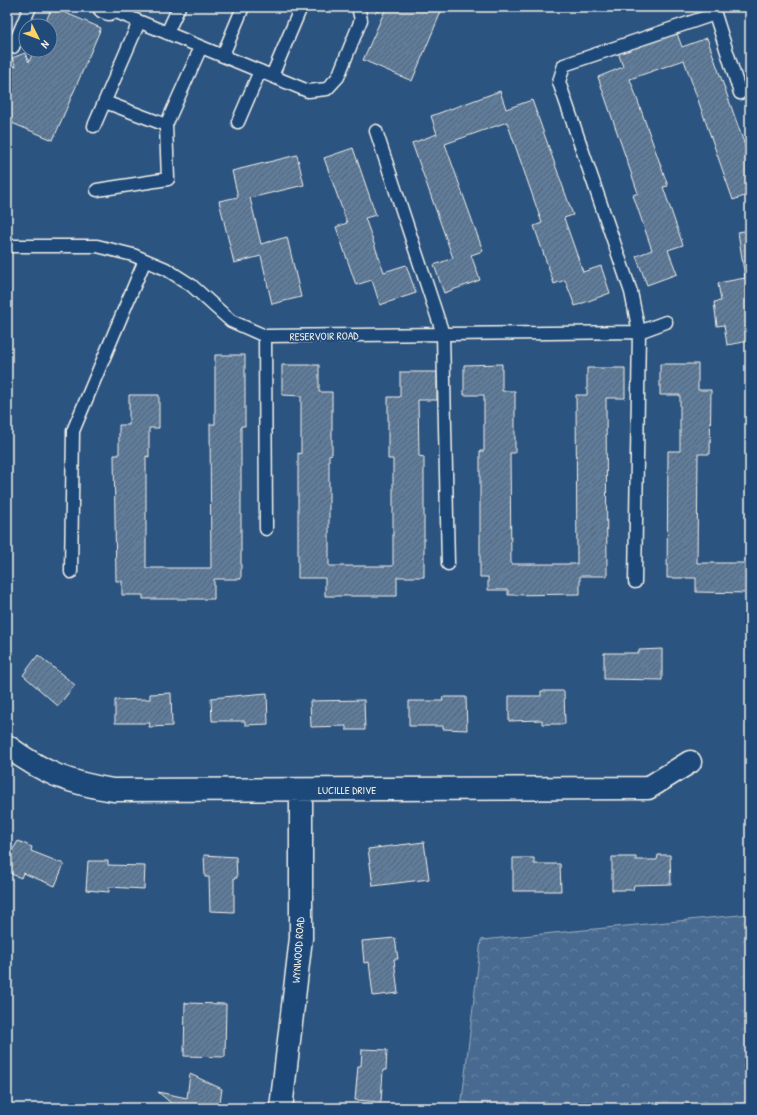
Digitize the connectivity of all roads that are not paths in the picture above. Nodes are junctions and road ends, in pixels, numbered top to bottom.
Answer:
1 (30, 7) edge
2 (179, 7) edge
3 (243, 7) edge
4 (301, 7) edge
5 (358, 7) edge
6 (107, 8) edge
7 (139, 22) junction
8 (167, 33) junction
9 (7, 45) edge
10 (201, 47) junction
11 (222, 56) junction
12 (260, 71) junction
13 (272, 76) junction
14 (740, 93) dead end
15 (105, 102) junction
16 (238, 122) dead end
17 (166, 125) junction
18 (94, 126) dead end
19 (376, 131) dead end
20 (97, 190) dead end
21 (7, 246) edge
22 (145, 260) junction
23 (666, 322) dead end
24 (638, 332) junction
25 (443, 334) junction
26 (265, 336) junction
27 (266, 529) dead end
28 (448, 564) dead end
29 (71, 572) dead end
30 (635, 582) dead end
31 (7, 746) edge
32 (690, 762) dead end
33 (300, 790) junction
34 (281, 1108) edge

1 - 9 lane
2 - 8 lane
3 - 11 lane
4 - 13 lane
5 - 13 lane
6 - 7 lane
7 - 8 lane
7 - 15 lane
8 - 10 lane
10 - 11 lane
10 - 17 lane
11 - 12 lane
12 - 13 lane
12 - 16 lane
14 - 24 lane
15 - 17 lane
15 - 18 lane
17 - 20 lane
19 - 25 lane
21 - 22 lane, RESERVOIR ROAD
22 - 26 lane, RESERVOIR ROAD
22 - 29 lane
23 - 24 lane, RESERVOIR ROAD
24 - 25 lane, RESERVOIR ROAD
24 - 30 lane
25 - 26 lane, RESERVOIR ROAD
25 - 28 lane
26 - 27 lane
31 - 33 street, LUCILLE DRIVE
32 - 33 street, LUCILLE DRIVE
33 - 34 street, WYNWOOD ROAD

